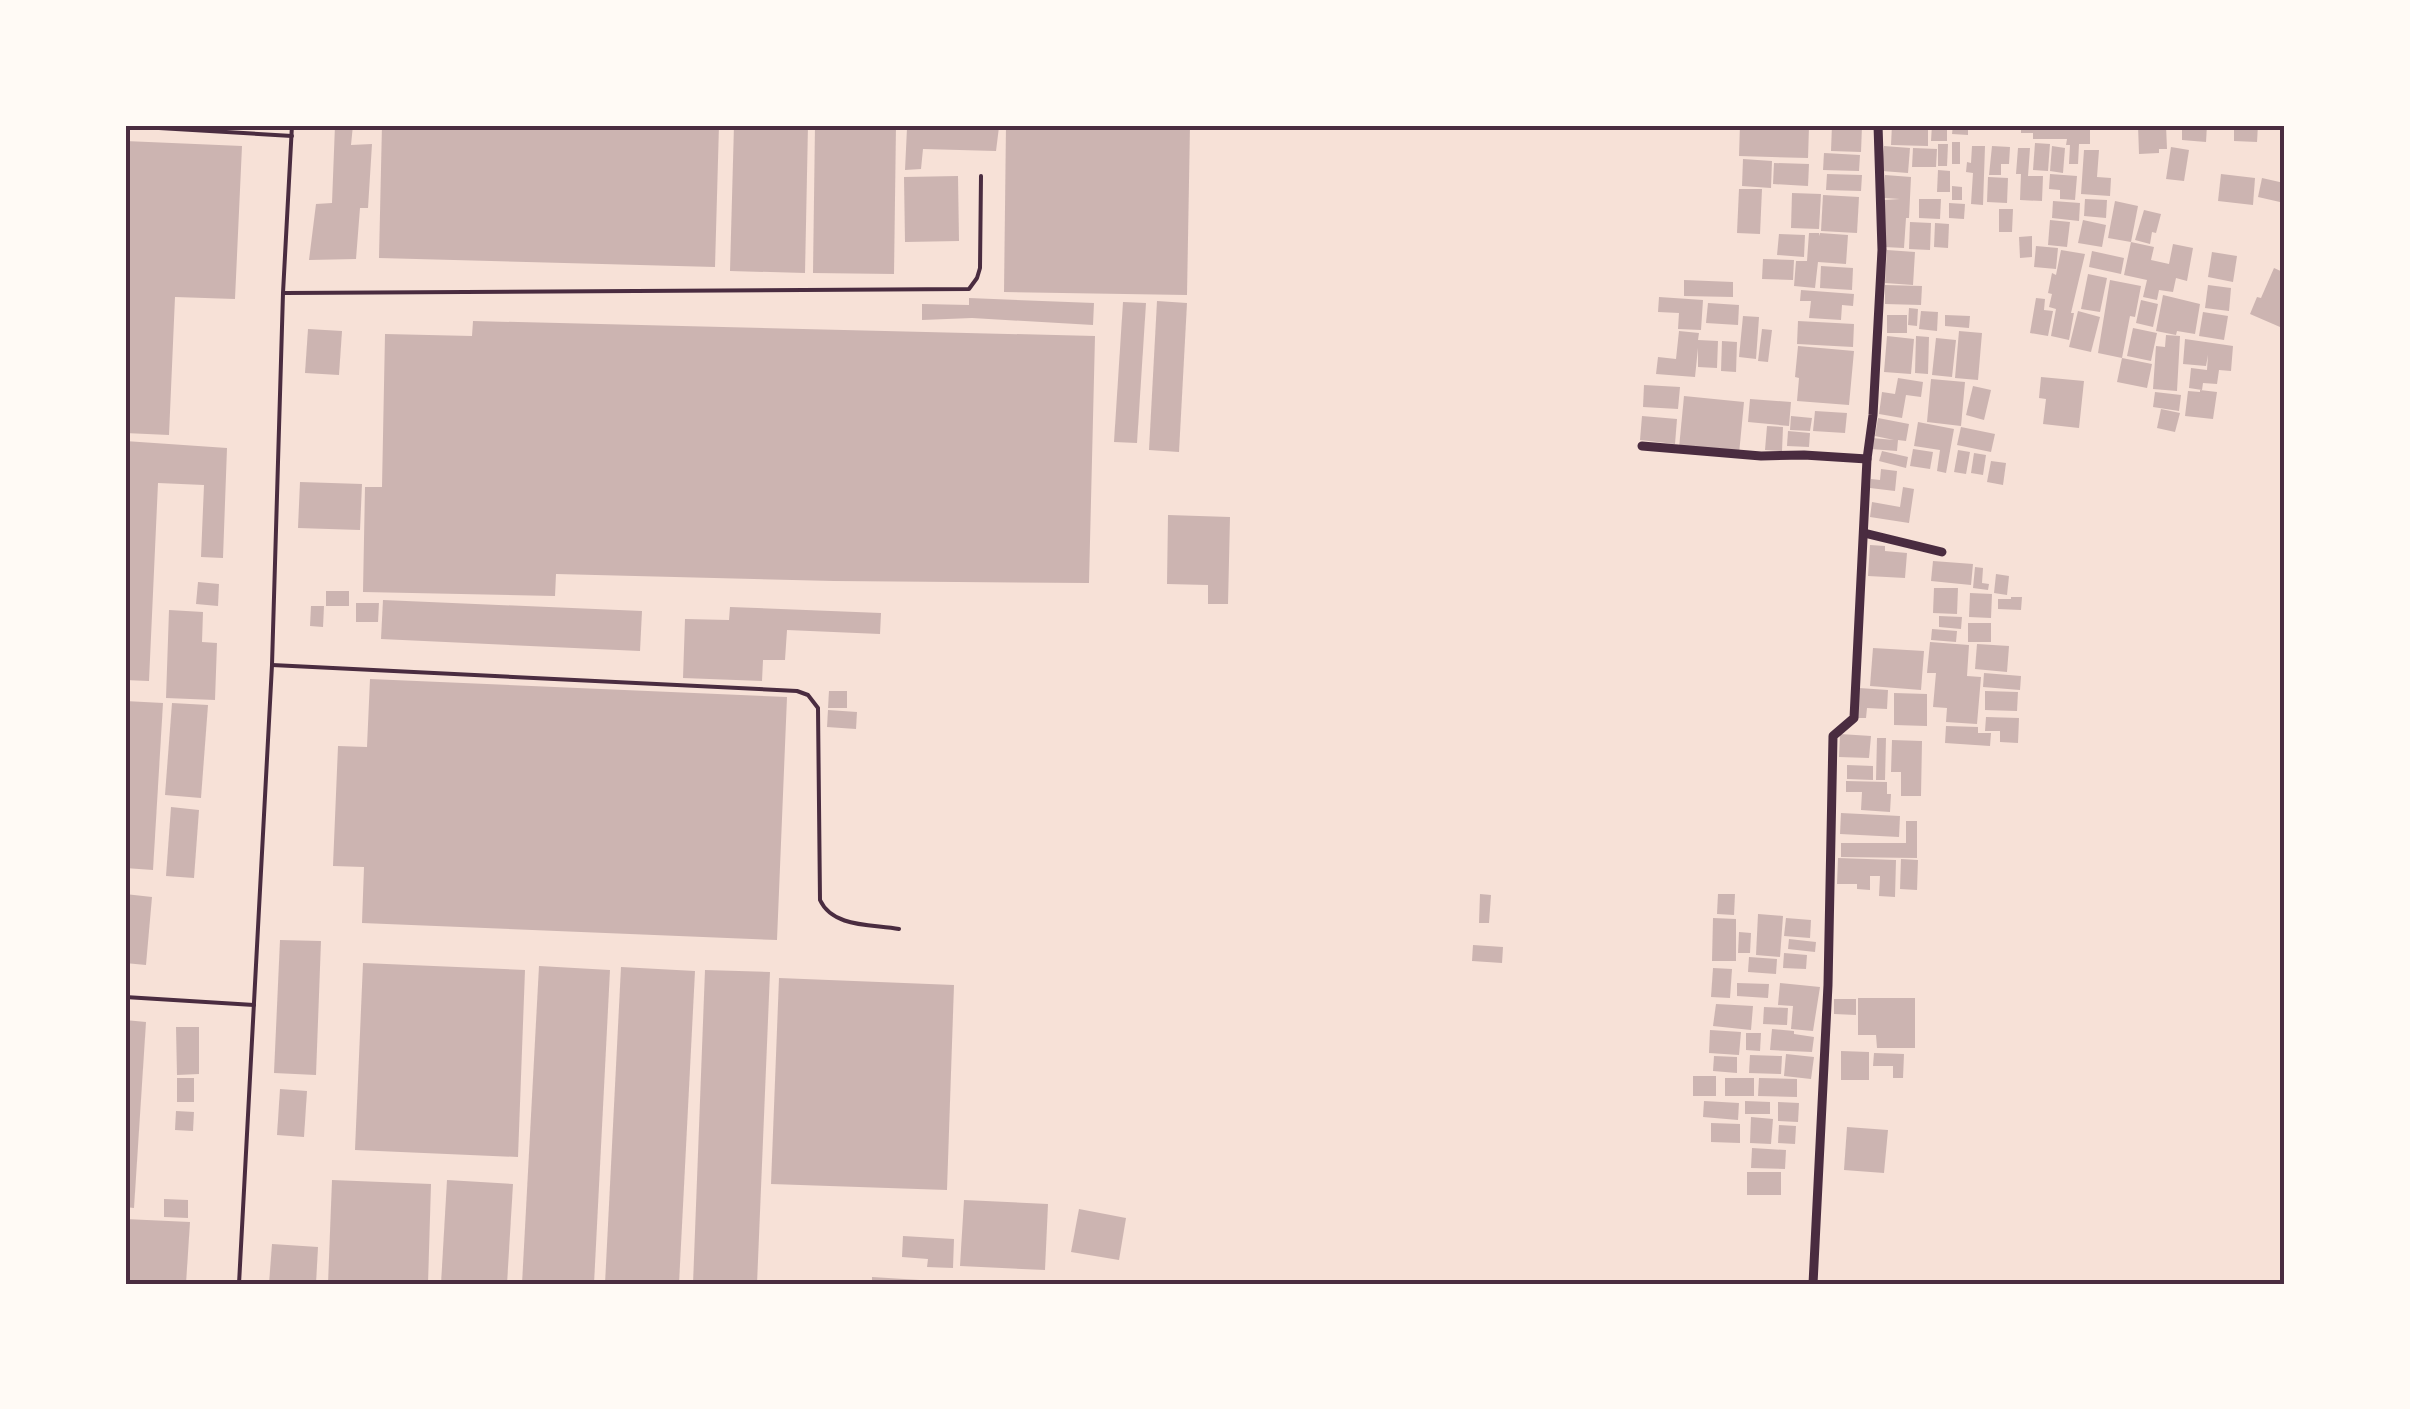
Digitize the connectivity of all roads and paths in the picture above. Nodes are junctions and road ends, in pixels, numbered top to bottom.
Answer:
1 (292, 125) edge
2 (1878, 125) edge
3 (125, 126) edge
4 (292, 136) junction
5 (982, 176) dead end
6 (283, 293) junction
7 (1642, 446) dead end
8 (1867, 459) junction
9 (1864, 533) junction
10 (1942, 552) dead end
11 (272, 666) junction
12 (899, 928) dead end
13 (125, 997) edge
14 (254, 1005) junction
15 (239, 1284) edge
16 (1813, 1284) edge

1 - 4 lane
2 - 8 street
3 - 4 lane
4 - 6 lane
5 - 6 lane
6 - 11 lane
7 - 8 street
8 - 9 street
9 - 10 street
9 - 16 street
11 - 12 lane
11 - 14 lane
13 - 14 lane
14 - 15 lane

